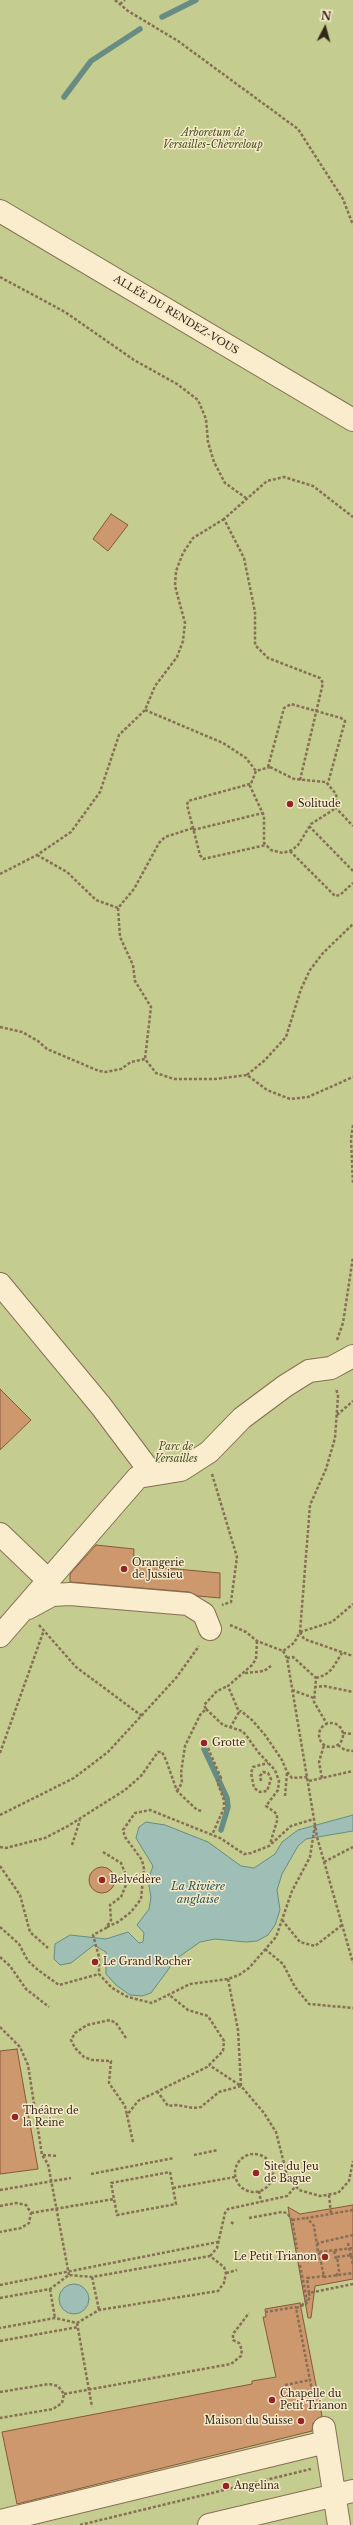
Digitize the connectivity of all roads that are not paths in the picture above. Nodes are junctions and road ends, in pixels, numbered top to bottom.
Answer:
1 (0, 211) edge
2 (353, 420) edge
3 (0, 1284) edge
4 (353, 1356) edge
5 (152, 1474) junction
6 (0, 1534) edge
7 (48, 1580) junction
8 (20, 1612) junction
9 (207, 1621) road end
10 (0, 1636) edge
11 (344, 2493) edge
12 (0, 2521) edge
13 (209, 2525) edge
14 (339, 2525) edge

1 - 2 street, ALLÉE DU RENDEZ-VOUS
3 - 5 street
4 - 5 street
5 - 7 street
6 - 7 street
7 - 8 street
8 - 9 street
8 - 10 street
11 - 12 street
11 - 13 street
11 - 14 street

